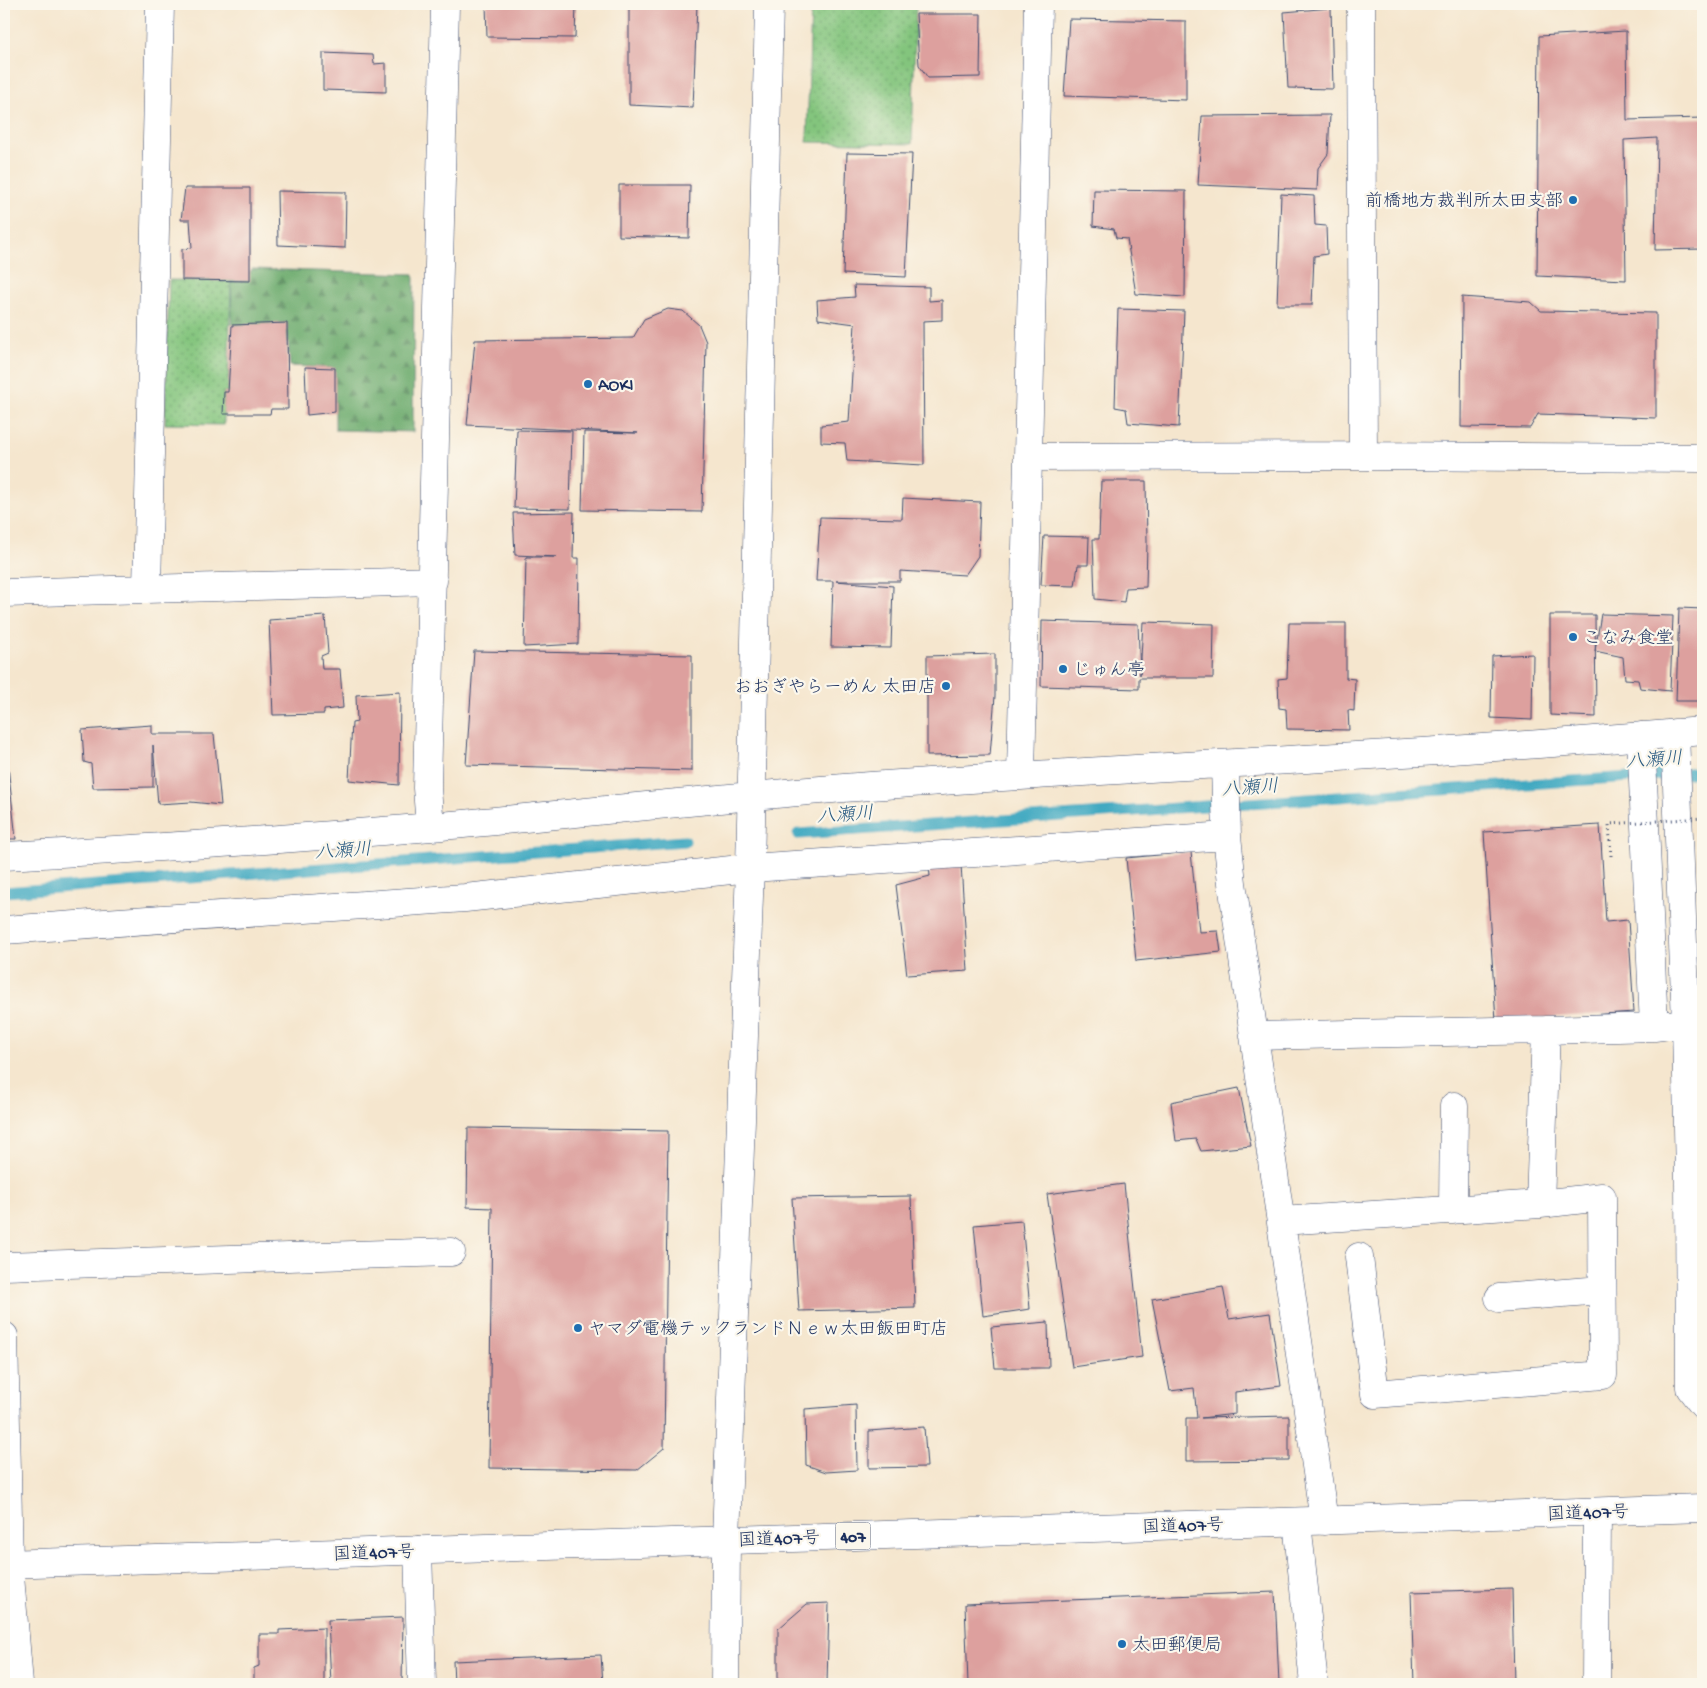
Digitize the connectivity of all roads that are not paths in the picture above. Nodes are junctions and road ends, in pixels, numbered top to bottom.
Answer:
1 (160, 4) edge
2 (445, 4) edge
3 (769, 4) edge
4 (1038, 4) edge
5 (1360, 4) edge
6 (1363, 456) junction
7 (1028, 457) junction
8 (1703, 458) edge
9 (433, 581) junction
10 (147, 589) junction
11 (4, 593) edge
12 (1703, 731) edge
13 (1675, 733) junction
14 (1641, 736) junction
15 (1225, 773) junction
16 (1021, 775) junction
17 (750, 796) junction
18 (430, 827) junction
19 (1227, 833) junction
20 (4, 856) edge
21 (750, 868) junction
22 (4, 930) edge
23 (1686, 1023) junction
24 (1654, 1027) junction
25 (1546, 1030) junction
26 (1254, 1036) junction
27 (1695, 1068) edge
28 (1454, 1106) dead end
29 (1696, 1174) edge
30 (1540, 1204) junction
31 (1453, 1210) junction
32 (1281, 1221) junction
33 (451, 1252) dead end
34 (1359, 1257) dead end
35 (4, 1266) edge
36 (1602, 1290) junction
37 (1500, 1298) dead end
38 (4, 1336) edge
39 (1703, 1405) edge
40 (1703, 1508) edge
41 (1597, 1512) junction
42 (1324, 1521) junction
43 (1297, 1522) junction
44 (726, 1539) junction
45 (418, 1550) junction
46 (6, 1564) edge
47 (19, 1684) edge
48 (422, 1684) edge
49 (725, 1684) edge
50 (1314, 1684) edge
51 (1596, 1684) edge

1 - 10 main road
2 - 9 main road
3 - 17 main road
4 - 7 main road
5 - 6 main road
6 - 7 main road
6 - 8 main road
7 - 16 main road
9 - 10 main road
9 - 18 main road
10 - 11 main road
12 - 13 main road
13 - 14 main road
13 - 23 main road
14 - 15 main road
14 - 24 main road
15 - 16 main road
15 - 19 main road
16 - 17 main road
17 - 18 main road
17 - 21 main road
18 - 20 main road
19 - 21 main road
19 - 26 main road
21 - 22 main road
21 - 44 main road
23 - 24 main road
23 - 27 main road
24 - 25 main road
25 - 26 main road
25 - 30 main road
26 - 32 main road
27 - 29 main road
28 - 31 main road
29 - 39 main road
30 - 31 main road
30 - 36 main road
31 - 32 main road
32 - 42 main road
33 - 35 main road
34 - 36 main road
36 - 37 main road
38 - 46 main road
40 - 41 main road, 国道407号 / 407
41 - 42 main road, 国道407号 / 407
41 - 51 main road
42 - 43 main road, 国道407号 / 407
43 - 44 main road, 国道407号 / 407
43 - 50 main road
44 - 45 main road, 国道407号 / 407
44 - 49 main road
45 - 46 main road, 国道407号 / 407
45 - 48 main road
46 - 47 main road

